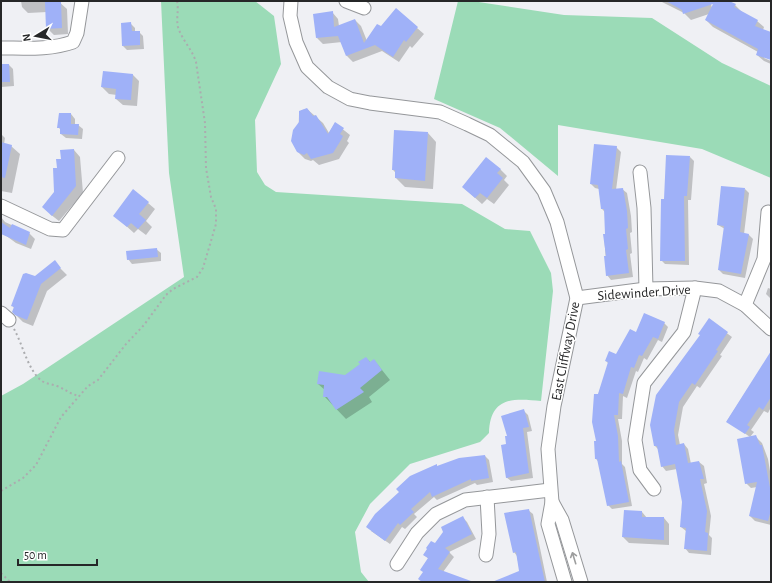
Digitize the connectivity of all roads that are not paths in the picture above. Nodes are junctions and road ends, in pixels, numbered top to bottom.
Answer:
1 (82, 1) edge
2 (291, 1) edge
3 (346, 1) edge
4 (364, 8) dead end
5 (1, 48) edge
6 (118, 158) dead end
7 (640, 172) dead end
8 (1, 206) edge
9 (768, 212) dead end
10 (696, 288) junction
11 (646, 289) junction
12 (577, 298) junction
13 (745, 305) junction
14 (771, 329) edge
15 (654, 489) dead end
16 (551, 496) junction
17 (487, 497) junction
18 (566, 535) junction
19 (552, 539) junction
20 (486, 555) dead end
21 (397, 564) dead end
22 (565, 582) edge
23 (581, 582) edge

1 - 5 street
2 - 12 street, East Cliffway Drive
3 - 4 street
6 - 8 street
7 - 11 street
9 - 13 street
10 - 11 street, Sidewinder Drive
10 - 13 street, Sidewinder Drive
10 - 15 street
11 - 12 street, Sidewinder Drive
12 - 16 street, East Cliffway Drive
13 - 14 street, Sidewinder Drive
16 - 17 street
16 - 18 street, East Cliffway Drive
16 - 19 street, East Cliffway Drive
17 - 20 street
17 - 21 street
18 - 19 street
23 -> 18 street, East Cliffway Drive
19 - 22 street, East Cliffway Drive

